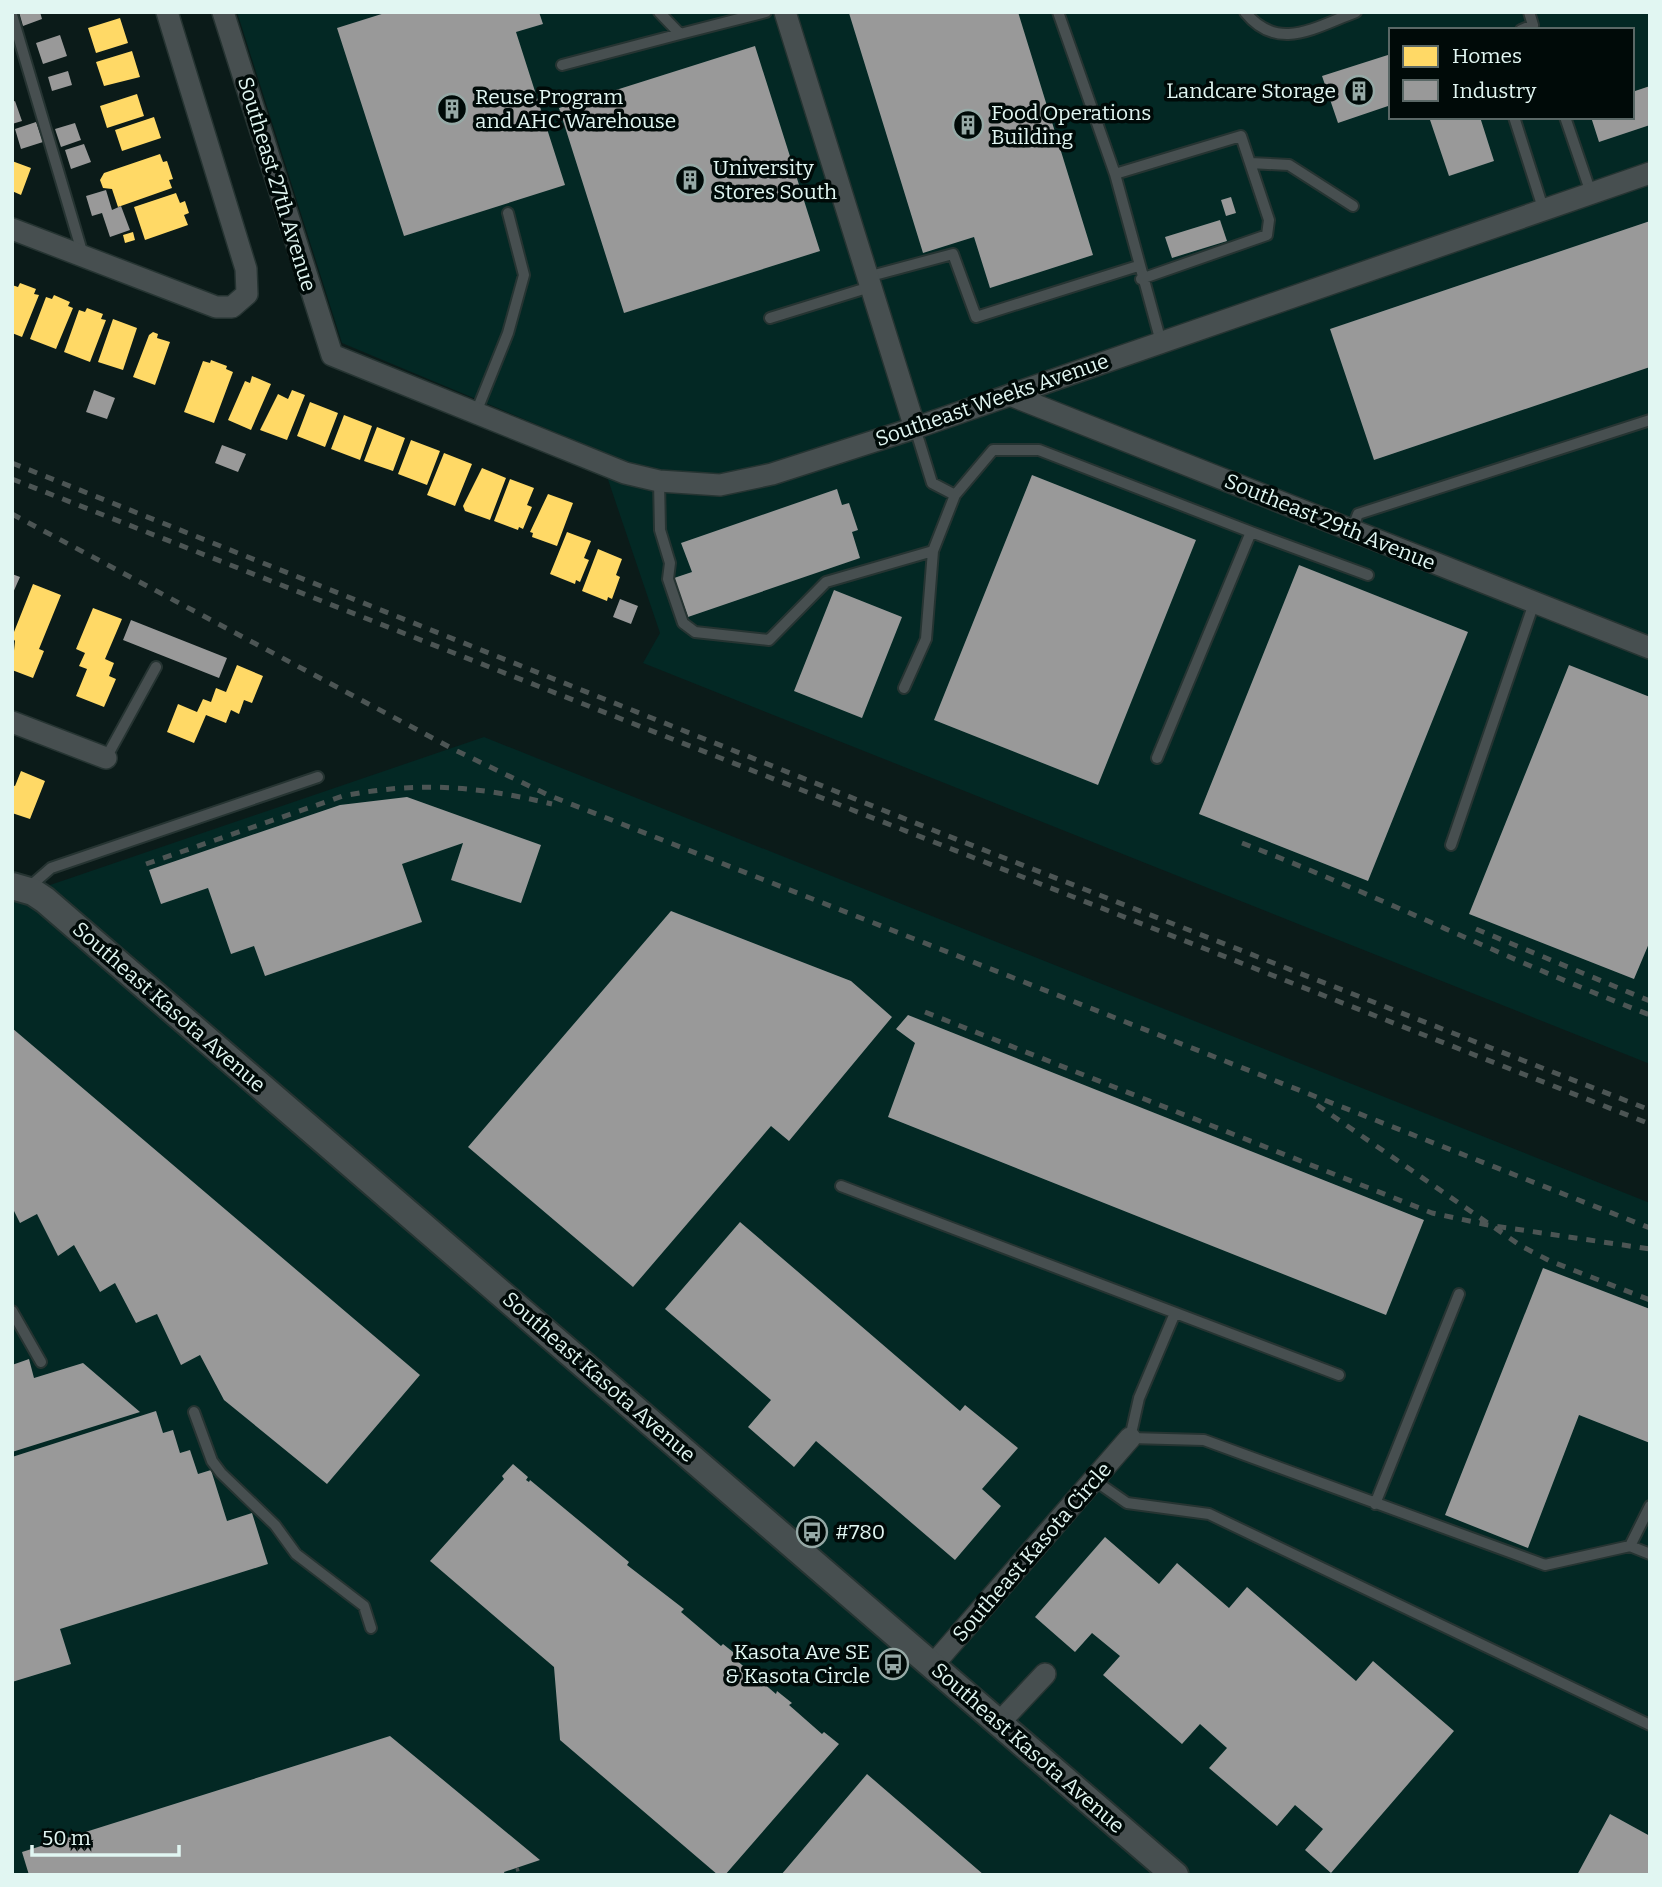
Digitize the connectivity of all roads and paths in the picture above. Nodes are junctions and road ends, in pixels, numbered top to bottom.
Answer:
1 (167, 12) edge
2 (223, 12) edge
3 (659, 12) edge
4 (766, 12) edge
5 (785, 12) edge
6 (1058, 12) edge
7 (1245, 12) edge
8 (1356, 12) edge
9 (1529, 12) edge
10 (12, 15) edge
11 (1534, 28) edge
12 (680, 34) junction
13 (562, 65) dead end
14 (1515, 119) edge
15 (1566, 119) edge
16 (1250, 163) junction
17 (1650, 173) edge
18 (1115, 174) junction
19 (1591, 193) junction
20 (1353, 206) dead end
21 (1543, 208) junction
22 (508, 213) dead end
23 (12, 229) edge
24 (84, 257) junction
25 (1138, 266) junction
26 (1141, 279) junction
27 (868, 282) junction
28 (770, 318) dead end
29 (1161, 342) junction
30 (332, 355) joint
31 (1010, 395) junction
32 (475, 415) junction
33 (1650, 421) edge
34 (915, 428) junction
35 (659, 481) junction
36 (954, 495) junction
37 (1251, 532) junction
38 (1351, 532) junction
39 (933, 551) junction
40 (1368, 575) dead end
41 (1534, 603) junction
42 (1650, 648) edge
43 (156, 667) dead end
44 (904, 688) dead end
45 (12, 722) edge
46 (106, 758) joint
47 (1157, 758) dead end
48 (318, 777) dead end
49 (1451, 845) dead end
50 (19, 887) edge
51 (841, 1186) dead end
52 (1459, 1294) dead end
53 (12, 1311) edge
54 (1175, 1313) junction
55 (41, 1362) dead end
56 (1339, 1375) dead end
57 (194, 1412) dead end
58 (1130, 1438) junction
59 (1094, 1480) junction
60 (1375, 1504) junction
61 (1650, 1506) edge
62 (1630, 1546) junction
63 (1650, 1554) edge
64 (371, 1628) dead end
65 (933, 1665) junction
66 (1045, 1674) dead end
67 (999, 1723) junction
68 (1650, 1725) edge
69 (517, 1868) dead end
70 (519, 1875) edge
71 (1175, 1875) edge

1 - 24 street
2 - 30 street, Southeast 27th Avenue
3 - 12 lane
4 - 12 lane
5 - 27 street
6 - 18 lane
7 - 8 lane
9 - 11 lane
10 - 24 lane
12 - 13 lane
14 - 21 lane
15 - 19 lane
16 - 18 lane
16 - 20 lane
16 - 26 lane
17 - 19 street, Southeast Weeks Avenue
18 - 25 lane
19 - 21 street, Southeast Weeks Avenue
21 - 29 street, Southeast Weeks Avenue
22 - 32 lane
23 - 24 street
25 - 26 lane
25 - 27 lane
26 - 29 lane
27 - 28 lane
27 - 34 street
29 - 31 street, Southeast Weeks Avenue
30 - 32 street, Southeast Weeks Avenue
31 - 34 street, Southeast Weeks Avenue
31 - 38 street, Southeast 29th Avenue
32 - 35 street, Southeast Weeks Avenue
33 - 38 lane
34 - 35 street, Southeast Weeks Avenue
34 - 36 lane
35 - 39 lane
36 - 37 lane
36 - 39 lane
37 - 40 lane
37 - 47 lane
38 - 41 street, Southeast 29th Avenue
39 - 44 lane
41 - 42 street, Southeast 29th Avenue
41 - 49 lane
43 - 46 lane
45 - 46 street
48 - 50 lane
50 - 65 street, Southeast Kasota Avenue
51 - 54 lane
52 - 60 lane
53 - 55 lane
54 - 56 lane
54 - 58 lane
57 - 64 lane
58 - 59 street, Southeast Kasota Circle
58 - 60 lane
59 - 65 street, Southeast Kasota Circle
59 - 68 lane
60 - 62 lane
61 - 62 lane
62 - 63 lane
65 - 67 street, Southeast Kasota Avenue
66 - 67 street
67 - 71 street, Southeast Kasota Avenue
69 - 70 path

